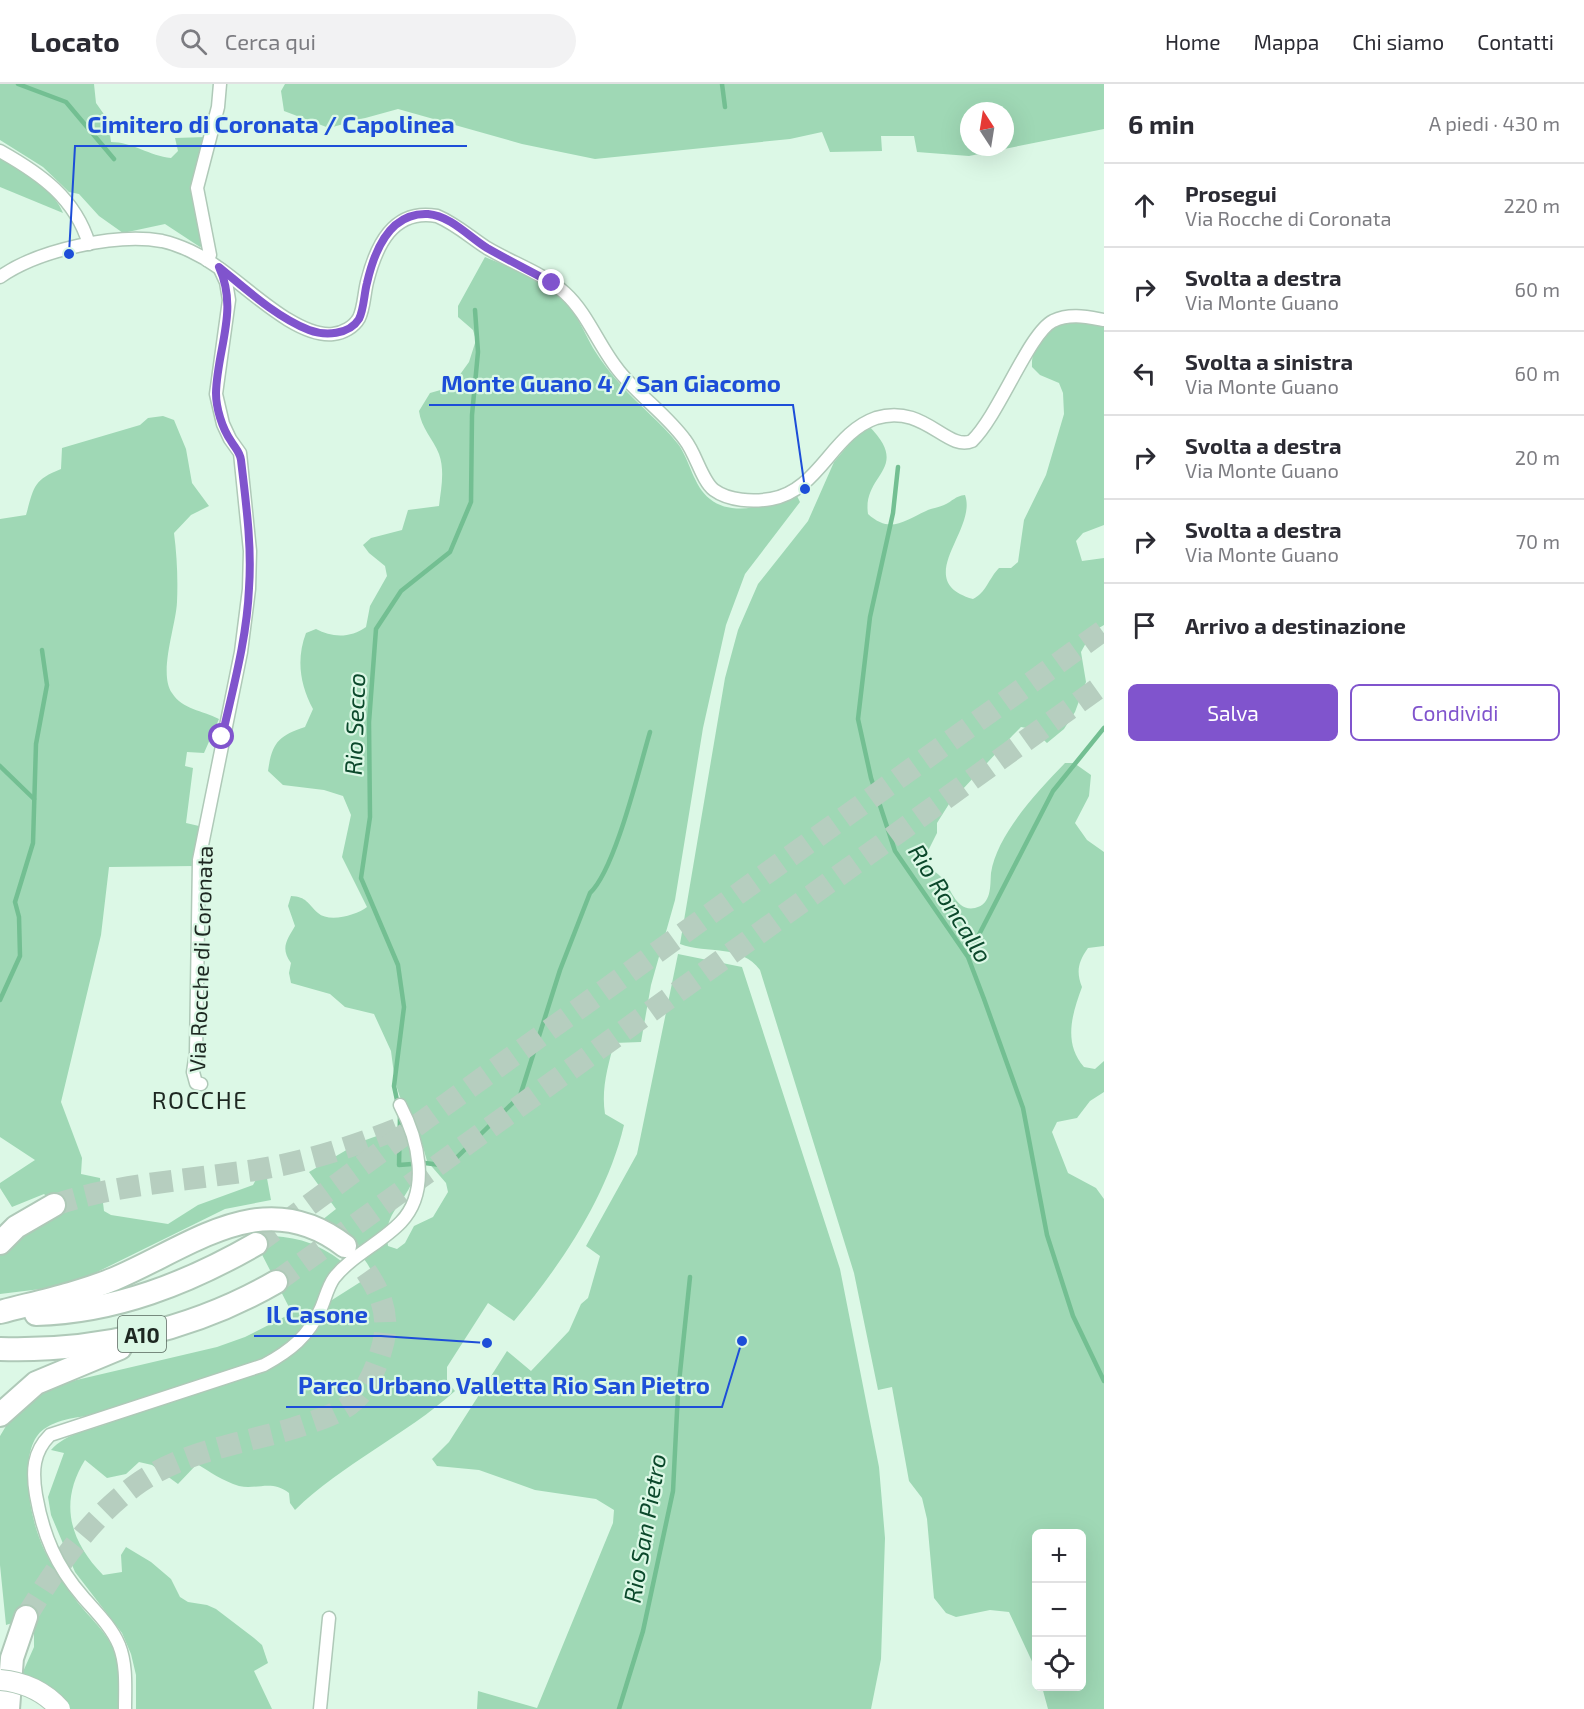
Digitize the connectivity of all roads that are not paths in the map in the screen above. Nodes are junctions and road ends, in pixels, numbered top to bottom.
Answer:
1 (220, 84) edge
2 (0, 151) edge
3 (89, 244) junction
4 (207, 260) junction
5 (219, 267) junction
6 (0, 278) edge
7 (1104, 320) edge
8 (201, 1084) dead end
9 (400, 1105) dead end
10 (54, 1205) tunnel mouth
11 (0, 1243) edge
12 (256, 1244) tunnel mouth
13 (345, 1246) tunnel mouth
14 (276, 1282) tunnel mouth
15 (0, 1314) edge
16 (191, 1321) junction
17 (0, 1349) edge
18 (0, 1415) edge
19 (26, 1617) tunnel mouth
20 (329, 1618) dead end
21 (0, 1681) edge
22 (7, 1709) edge
23 (60, 1709) edge
24 (125, 1709) edge
25 (320, 1709) edge

1 - 4 street
2 - 3 street
3 - 4 street
3 - 6 street
4 - 5 street
5 - 7 street
5 - 8 street, Via Rocche di Coronata
9 - 24 street
10 - 11 highway
12 - 15 highway, A10
13 - 15 highway
14 - 16 highway, A10
16 - 17 highway, A10
16 - 18 highway
19 - 22 highway
20 - 25 street
21 - 22 highway
21 - 23 main road, bridge

